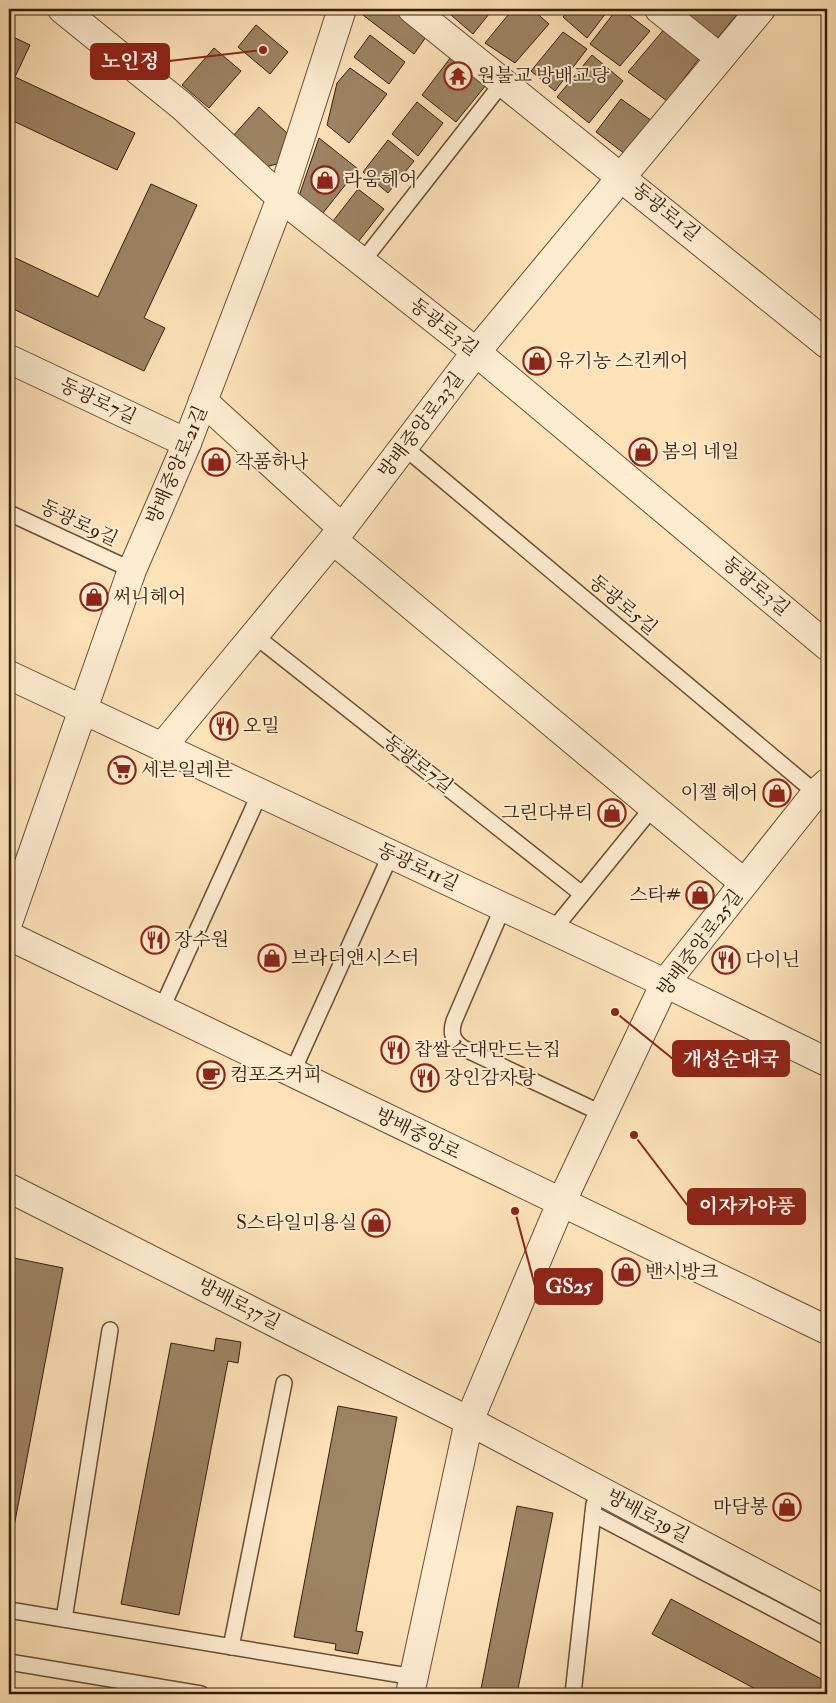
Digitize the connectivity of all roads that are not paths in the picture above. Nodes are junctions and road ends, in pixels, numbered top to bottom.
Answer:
1 (62, 9) edge
2 (342, 9) edge
3 (412, 9) edge
4 (659, 9) edge
5 (761, 9) edge
6 (720, 58) junction
7 (503, 82) junction
8 (621, 176) junction
9 (280, 198) junction
10 (362, 262) junction
11 (827, 344) edge
12 (476, 352) junction
13 (9, 359) edge
14 (203, 401) junction
15 (187, 444) junction
16 (404, 447) junction
17 (9, 513) edge
18 (337, 534) junction
19 (132, 570) junction
20 (254, 635) junction
21 (827, 646) edge
22 (9, 675) edge
23 (81, 709) junction
24 (162, 747) junction
25 (822, 788) edge
26 (260, 793) junction
27 (653, 807) junction
28 (391, 854) junction
29 (744, 884) junction
30 (582, 894) junction
31 (503, 907) junction
32 (9, 920) edge
33 (553, 930) junction
34 (9, 936) edge
35 (665, 983) junction
36 (160, 1010) junction
37 (827, 1062) edge
38 (292, 1073) junction
39 (603, 1114) junction
40 (9, 1188) edge
41 (561, 1203) junction
42 (110, 1330) dead end
43 (827, 1330) edge
44 (284, 1383) dead end
45 (469, 1421) junction
46 (595, 1501) junction
47 (9, 1610) edge
48 (827, 1611) edge
49 (64, 1620) junction
50 (827, 1637) edge
51 (231, 1647) junction
52 (9, 1662) edge
53 (412, 1686) edge
54 (201, 1694) edge
55 (574, 1694) edge

1 - 9 street, 동광로3길
2 - 9 street, 방배중앙로21길
3 - 7 street, 동광로1길
4 - 6 street
5 - 6 street, 방배중앙로23길
6 - 8 street, 방배중앙로23길
7 - 8 street, 동광로1길
7 - 10 lane
8 - 11 street, 동광로1길
8 - 12 street, 방배중앙로23길
9 - 10 street, 동광로3길
9 - 14 street, 방배중앙로21길
10 - 12 street, 동광로3길
12 - 16 street, 방배중앙로23길
12 - 21 street, 동광로3길
13 - 15 street, 동광로7길
14 - 15 street, 방배중앙로21길
14 - 18 street
15 - 19 street, 방배중앙로21길
16 - 18 street, 방배중앙로23길
16 - 25 lane, 동광로5길
17 - 19 lane, 동광로9길
18 - 20 street, 방배중앙로23길
18 - 27 street
19 - 23 street, 방배중앙로21길
20 - 24 street, 방배중앙로23길
20 - 30 lane, 동광로7길
22 - 23 street, 동광로11길
23 - 24 street, 동광로11길
23 - 32 street, 방배중앙로21길
24 - 26 street, 동광로11길
25 - 29 street, 방배중앙로25길
26 - 28 street, 동광로11길
26 - 36 lane
27 - 29 street
27 - 30 lane
28 - 31 street, 동광로11길
28 - 38 lane
29 - 35 street, 방배중앙로25길
30 - 33 lane
31 - 33 street, 동광로11길
31 - 39 lane
33 - 35 street, 동광로11길
34 - 36 street, 방배중앙로
35 - 37 street, 동광로11길
35 - 39 street, 방배중앙로25길
36 - 38 street, 방배중앙로
38 - 41 street, 방배중앙로
39 - 41 street, 방배중앙로25길
40 - 45 street, 방배로37길
41 - 43 street, 방배중앙로
41 - 45 street
42 - 49 lane
44 - 51 lane
45 - 46 street, 방배로39길
45 - 53 street
46 - 48 street, 방배로39길
46 - 50 lane
46 - 55 lane
47 - 49 lane
49 - 51 lane
51 - 53 lane
52 - 54 lane

